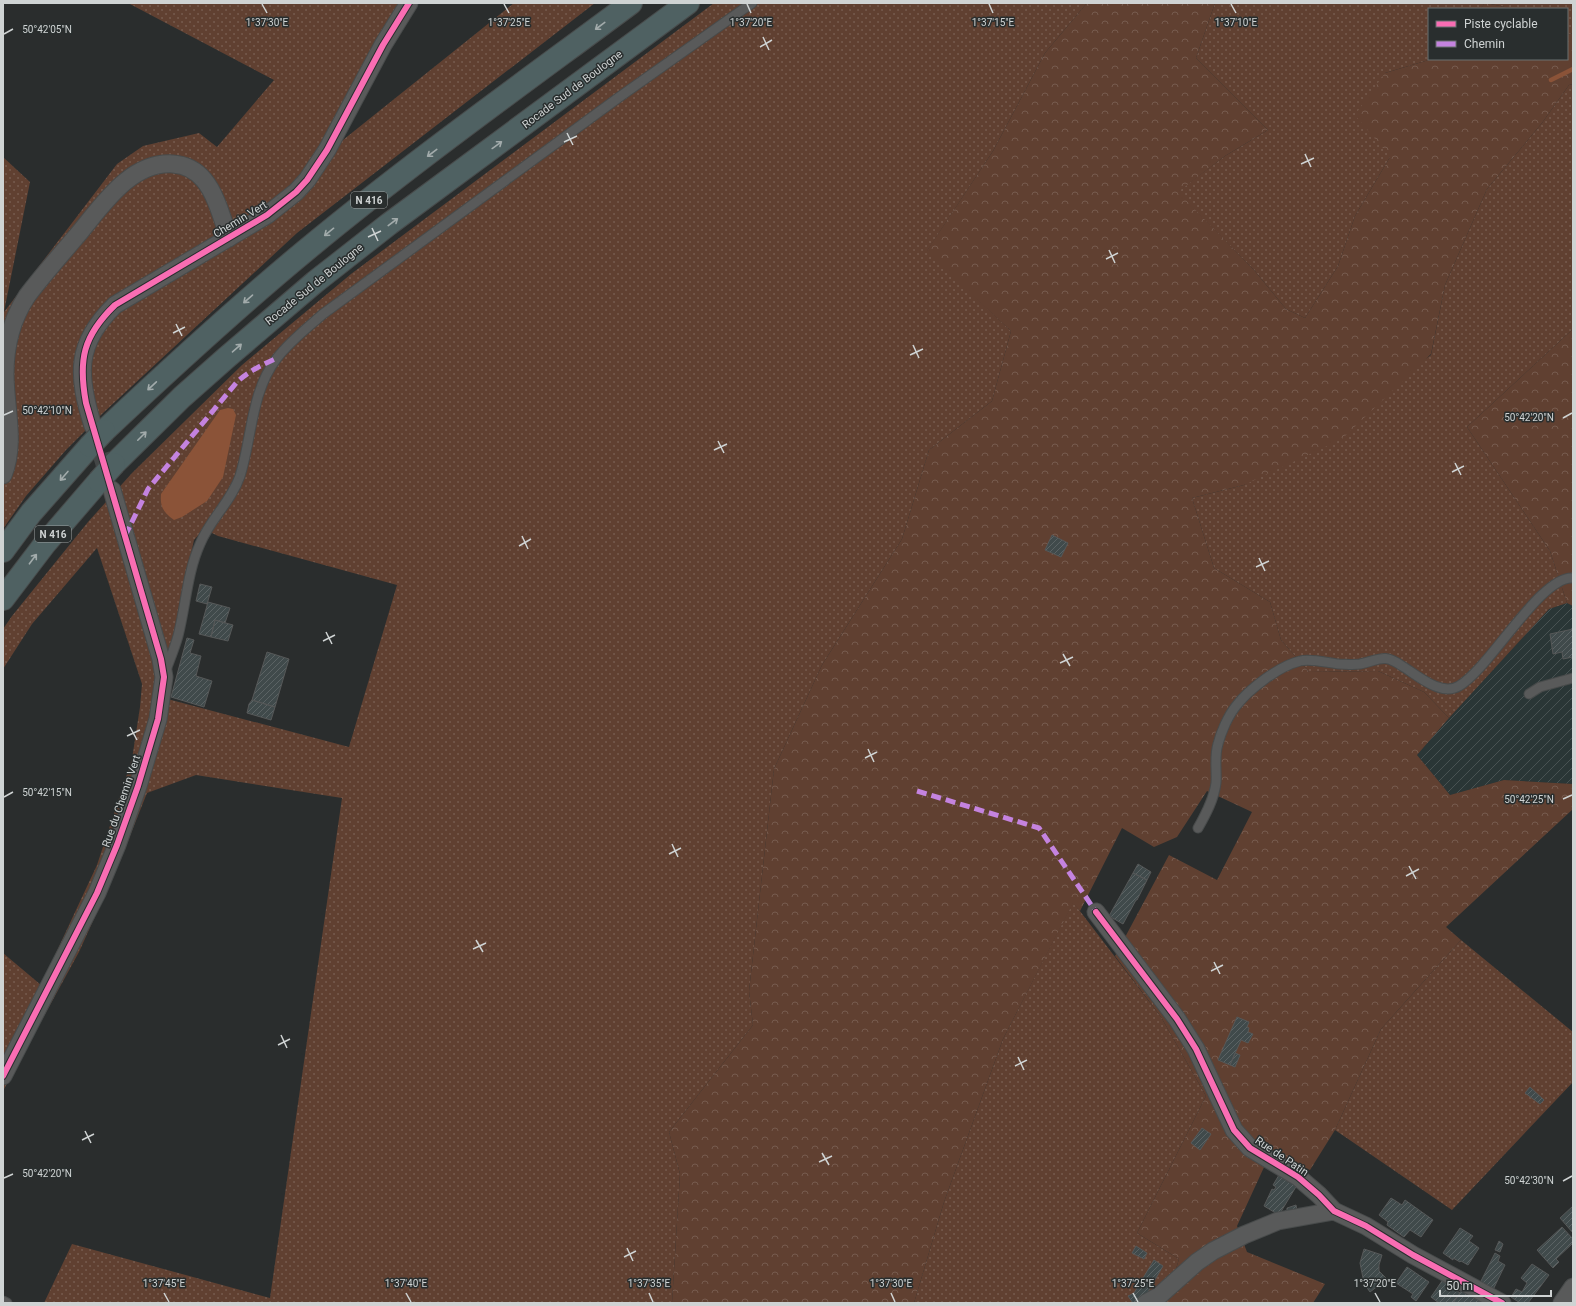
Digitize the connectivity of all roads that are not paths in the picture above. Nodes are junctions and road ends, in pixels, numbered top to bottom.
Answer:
1 (409, 3) edge
2 (631, 3) edge
3 (688, 3) edge
4 (752, 3) edge
5 (229, 238) junction
6 (96, 434) junction
7 (3, 475) edge
8 (106, 486) junction
9 (6, 546) edge
10 (1573, 578) edge
11 (3, 600) edge
12 (164, 677) junction
13 (1573, 678) edge
14 (1529, 694) dead end
15 (1198, 828) dead end
16 (1096, 912) dead end
17 (3, 1076) edge
18 (1334, 1211) junction
19 (1573, 1287) edge
20 (3, 1301) edge
21 (7, 1303) edge
22 (1146, 1303) edge
23 (1502, 1303) edge
24 (1562, 1303) edge

1 - 5 street, Chemin Vert
2 -> 6 highway, N 416
8 -> 3 highway, Rocade Sud de Boulogne / N 416, bridge
4 - 12 lane
5 - 6 street, Chemin Vert
5 - 7 street
6 -> 9 highway, N 416
11 -> 8 highway, Rocade Sud de Boulogne / N 416
8 - 12 street, Rue du Chemin Vert
10 - 15 lane
12 - 17 street, Rue du Chemin Vert
13 - 14 lane
16 - 18 street, Rue de Patin
18 - 22 street
18 - 23 street, Rue de Patin
19 - 24 street
20 - 21 lane

